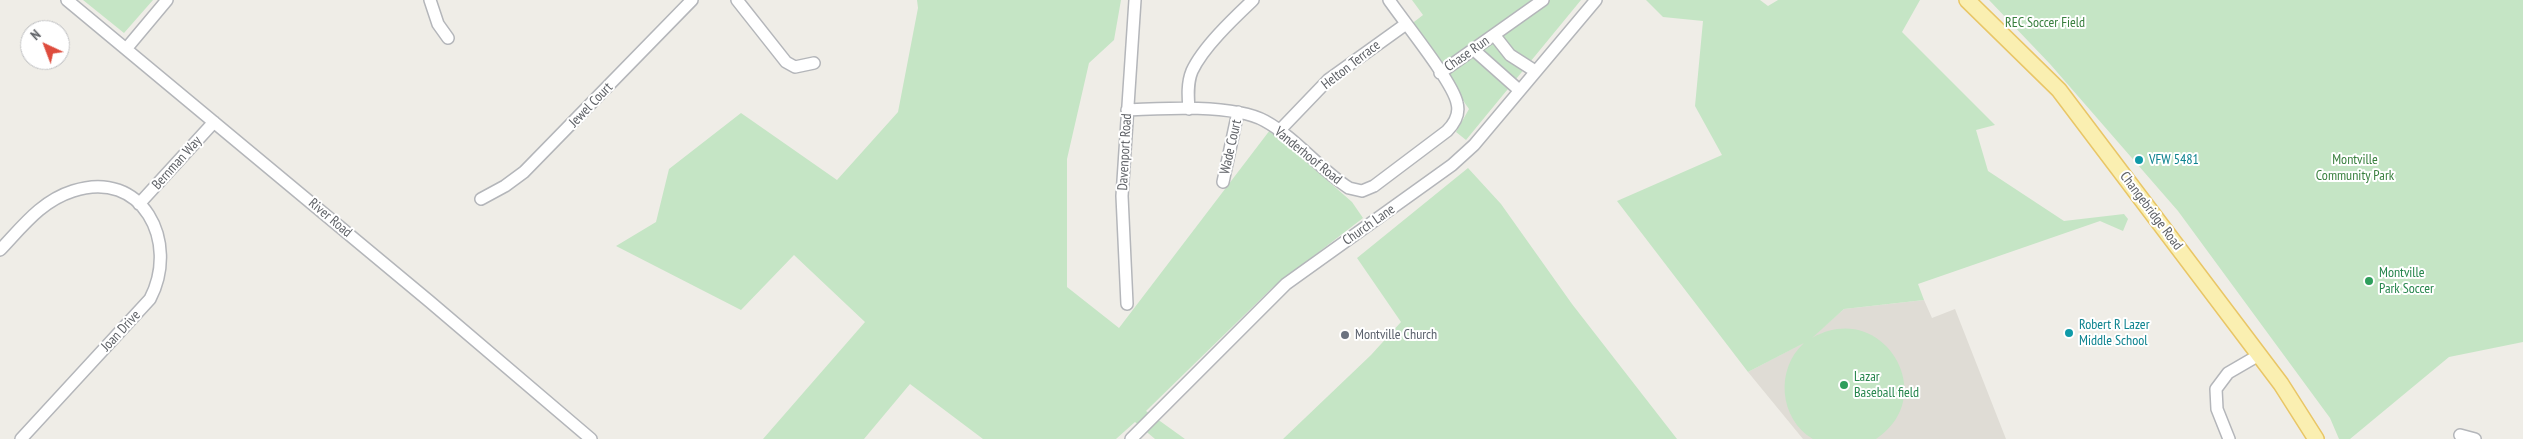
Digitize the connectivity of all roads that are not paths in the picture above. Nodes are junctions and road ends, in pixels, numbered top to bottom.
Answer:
1 (67, 0) edge
2 (167, 0) edge
3 (430, 0) edge
4 (692, 0) edge
5 (738, 0) edge
6 (1135, 0) edge
7 (1253, 0) edge
8 (1389, 0) edge
9 (1543, 0) edge
10 (1596, 0) edge
11 (1967, 0) edge
12 (1406, 24) junction
13 (1495, 36) junction
14 (448, 38) dead end
15 (126, 49) junction
16 (1474, 50) junction
17 (814, 63) dead end
18 (1535, 71) junction
19 (1440, 73) junction
20 (1520, 90) junction
21 (1189, 109) junction
22 (1127, 110) junction
23 (1238, 112) junction
24 (214, 122) junction
25 (1279, 131) junction
26 (1223, 182) dead end
27 (481, 198) dead end
28 (139, 204) junction
29 (0, 250) edge
30 (1127, 304) dead end
31 (2259, 355) junction
32 (2460, 435) dead end
33 (21, 439) edge
34 (591, 439) edge
35 (1131, 439) edge
36 (2229, 439) edge
37 (2316, 439) edge
38 (2475, 439) edge

1 - 15 street, River Road
2 - 15 street
3 - 14 street
4 - 27 street, Jewel Court
5 - 17 street
6 - 22 street, Davenport Road
7 - 21 street
8 - 12 street
9 - 13 street, Chase Run
10 - 18 street, Church Lane
11 - 31 main road, Changebridge Road
12 - 19 street
12 - 25 street, Helton Terrace
13 - 16 street, Chase Run
13 - 18 street, Chase Run
15 - 24 street, River Road
16 - 19 street, Chase Run
16 - 20 street
18 - 20 street, Church Lane
19 - 25 street, Vanderhoof Road
20 - 35 street, Church Lane
21 - 22 street, Vanderhoof Road
21 - 23 street, Vanderhoof Road
22 - 30 street, Davenport Road
23 - 25 street, Vanderhoof Road
23 - 26 street, Wade Court
24 - 28 street, Bernman Way
24 - 34 street, River Road
28 - 29 street
28 - 33 street, Joan Drive
31 - 36 street
31 - 37 main road, Changebridge Road
32 - 38 street

